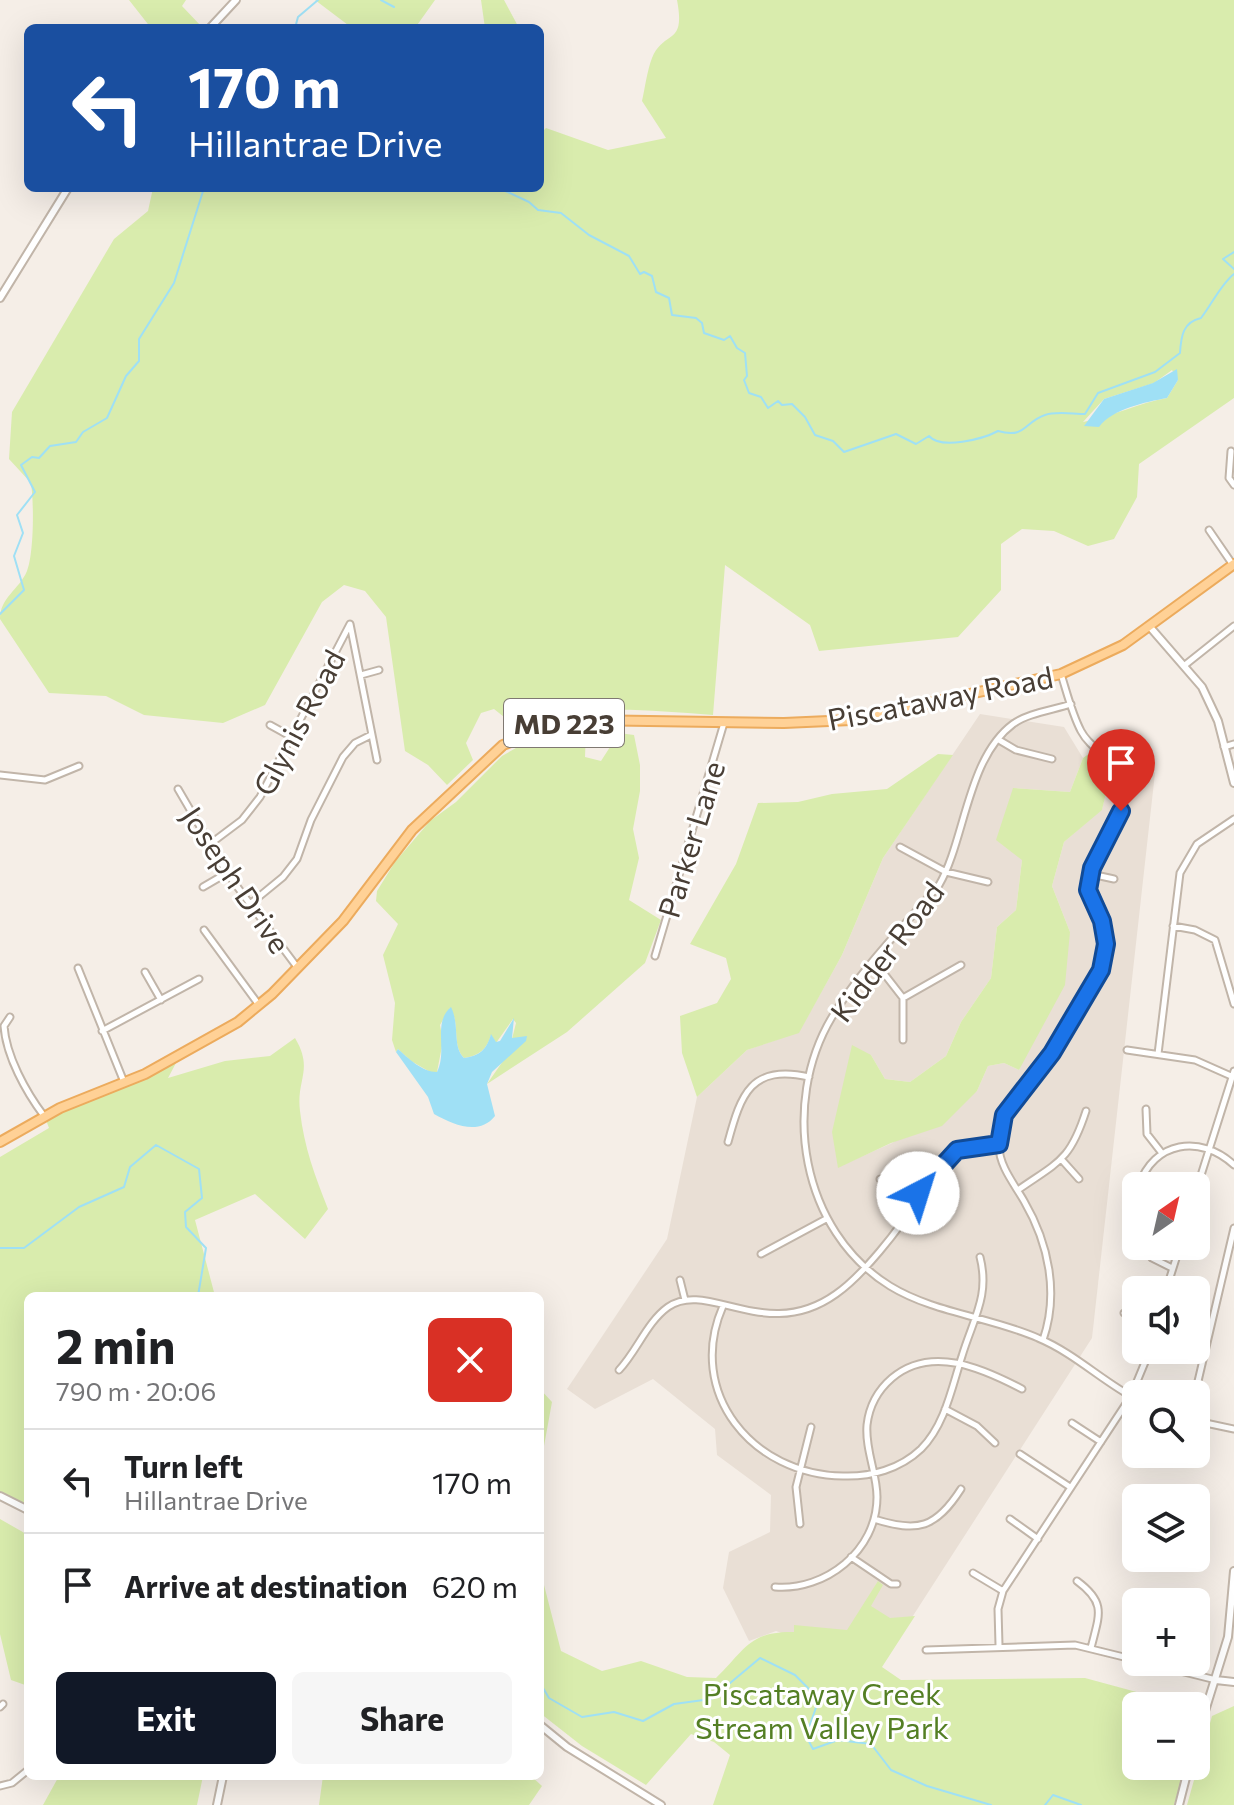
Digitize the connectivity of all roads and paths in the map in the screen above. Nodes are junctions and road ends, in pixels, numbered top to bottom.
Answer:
1 (236, 0) edge
2 (214, 24) edge
3 (66, 192) edge
4 (0, 298) edge
5 (1231, 451) dead end
6 (1234, 485) edge
7 (1209, 530) dead end
8 (1233, 564) edge
9 (1234, 626) edge
10 (1150, 627) junction
11 (1185, 665) junction
12 (379, 670) dead end
13 (1061, 674) junction
14 (361, 675) junction
15 (1071, 704) junction
16 (724, 723) junction
17 (270, 725) dead end
18 (371, 735) junction
19 (291, 736) junction
20 (999, 740) junction
21 (1234, 744) edge
22 (1224, 747) junction
23 (1052, 759) dead end
24 (377, 760) dead end
25 (79, 766) dead end
26 (0, 775) edge
27 (1234, 783) edge
28 (178, 789) dead end
29 (1234, 819) edge
30 (210, 844) junction
31 (900, 847) dead end
32 (946, 872) junction
33 (227, 873) junction
34 (1091, 874) junction
35 (1114, 879) dead end
36 (988, 882) dead end
37 (203, 887) dead end
38 (250, 904) junction
39 (1173, 926) junction
40 (204, 930) dead end
41 (655, 956) dead end
42 (875, 962) junction
43 (961, 965) dead end
44 (78, 968) dead end
45 (298, 968) junction
46 (145, 972) dead end
47 (199, 979) dead end
48 (903, 998) junction
49 (161, 1000) junction
50 (1234, 1004) edge
51 (259, 1005) junction
52 (10, 1017) dead end
53 (102, 1031) junction
54 (903, 1040) dead end
55 (1127, 1050) dead end
56 (1158, 1054) junction
57 (1232, 1073) edge
58 (809, 1077) junction
59 (124, 1083) junction
60 (1146, 1109) dead end
61 (1086, 1111) dead end
62 (44, 1116) junction
63 (0, 1142) edge
64 (728, 1142) dead end
65 (999, 1144) junction
66 (1208, 1149) junction
67 (1161, 1152) junction
68 (1062, 1160) junction
69 (1234, 1165) edge
70 (1145, 1172) edge
71 (1201, 1172) edge
72 (880, 1179) dead end
73 (1079, 1179) dead end
74 (1018, 1190) junction
75 (918, 1193) junction
76 (826, 1219) junction
77 (1234, 1228) edge
78 (761, 1254) dead end
79 (980, 1257) dead end
80 (1156, 1260) edge
81 (1175, 1260) edge
82 (864, 1267) junction
83 (1172, 1268) junction
84 (1170, 1276) edge
85 (680, 1280) dead end
86 (685, 1300) junction
87 (723, 1306) junction
88 (974, 1317) junction
89 (1043, 1340) junction
90 (960, 1364) junction
91 (619, 1370) dead end
92 (1198, 1380) edge
93 (1022, 1389) dead end
94 (1122, 1390) edge
95 (945, 1409) junction
96 (1122, 1414) edge
97 (1072, 1423) dead end
98 (1210, 1424) edge
99 (811, 1427) dead end
100 (1234, 1429) edge
101 (1101, 1442) junction
102 (995, 1443) dead end
103 (1020, 1454) dead end
104 (799, 1472) junction
105 (874, 1474) junction
106 (1070, 1487) junction
107 (961, 1489) dead end
108 (0, 1496) edge
109 (24, 1508) edge
110 (874, 1519) junction
111 (1010, 1519) dead end
112 (800, 1524) dead end
113 (1038, 1539) junction
114 (851, 1557) junction
115 (1234, 1571) edge
116 (973, 1573) dead end
117 (1077, 1581) dead end
118 (897, 1584) dead end
119 (775, 1587) dead end
120 (1003, 1591) junction
121 (999, 1645) junction
122 (1091, 1648) junction
123 (926, 1650) dead end
124 (1122, 1656) edge
125 (1200, 1676) edge
126 (1216, 1680) junction
127 (1234, 1682) edge
128 (1210, 1698) edge
129 (544, 1728) edge
130 (24, 1773) edge
131 (222, 1780) edge
132 (1185, 1780) edge
133 (0, 1786) edge
134 (217, 1805) edge
135 (661, 1805) edge
136 (1179, 1805) edge

1 - 2 street
3 - 4 street
5 - 6 street
7 - 8 street
8 - 10 main road, Piscataway Road / MD 223
9 - 11 street
10 - 11 street
10 - 13 main road, Piscataway Road / MD 223
11 - 22 street
12 - 14 street
13 - 15 street
13 - 16 main road, Piscataway Road / MD 223
14 - 18 street, Glynis Road
14 - 19 street, Glynis Road
15 - 20 street, Kidder Road
15 - 34 street
16 - 41 street, Parker Lane
16 - 45 main road, Piscataway Road / MD 223
17 - 19 street
18 - 24 street, Glynis Road
18 - 38 street
19 - 30 street, Glynis Road
20 - 23 street
20 - 32 street, Kidder Road
21 - 22 street
22 - 27 street
25 - 26 street
28 - 30 street, Joseph Drive
29 - 39 street
30 - 33 street, Joseph Drive
31 - 32 street
32 - 36 street
32 - 42 street, Kidder Road
33 - 37 street
33 - 38 street, Joseph Drive
34 - 35 street
34 - 65 street
38 - 45 street, Joseph Drive
39 - 50 street
39 - 56 street
40 - 51 street
42 - 48 street
42 - 58 street, Kidder Road
43 - 48 street
44 - 53 street
45 - 51 main road, Piscataway Road / MD 223
46 - 49 street
47 - 49 street
48 - 54 street
49 - 53 street
51 - 59 main road, Piscataway Road / MD 223
52 - 62 street
53 - 59 street
55 - 56 street
56 - 57 street
57 - 66 street
58 - 64 street
58 - 76 street, Kidder Road
59 - 62 main road, Piscataway Road / MD 223
60 - 67 street
61 - 68 street
62 - 63 main road, Piscataway Road / MD 223
65 - 74 street
65 - 75 street
66 - 67 street
66 - 69 street
66 - 71 street
67 - 70 street
68 - 73 street
68 - 74 street
72 - 75 street
74 - 89 street
75 - 82 street
76 - 78 street
76 - 82 street, Kidder Road
77 - 92 street
79 - 88 street
80 - 83 street
81 - 83 street
82 - 87 street
82 - 88 street, Kidder Road
83 - 84 street
85 - 86 street
86 - 87 street
86 - 91 street
87 - 104 street
88 - 89 street, Kidder Road
88 - 90 street
89 - 94 street, Kidder Road
90 - 93 street
90 - 95 street
90 - 105 street
95 - 102 street
95 - 105 street
96 - 101 street
97 - 101 street
98 - 100 street
99 - 104 street
101 - 106 street
103 - 106 street
104 - 105 street
104 - 112 street
105 - 110 street
106 - 113 street
107 - 110 street
108 - 109 street
110 - 114 street
111 - 113 street
113 - 120 street
114 - 118 street
114 - 119 street
115 - 126 street
116 - 120 street
117 - 122 street
120 - 121 street
121 - 122 street
121 - 123 street
122 - 124 street
125 - 126 street
126 - 127 street
126 - 128 street
129 - 135 street
130 - 133 street
131 - 134 street
132 - 136 street

